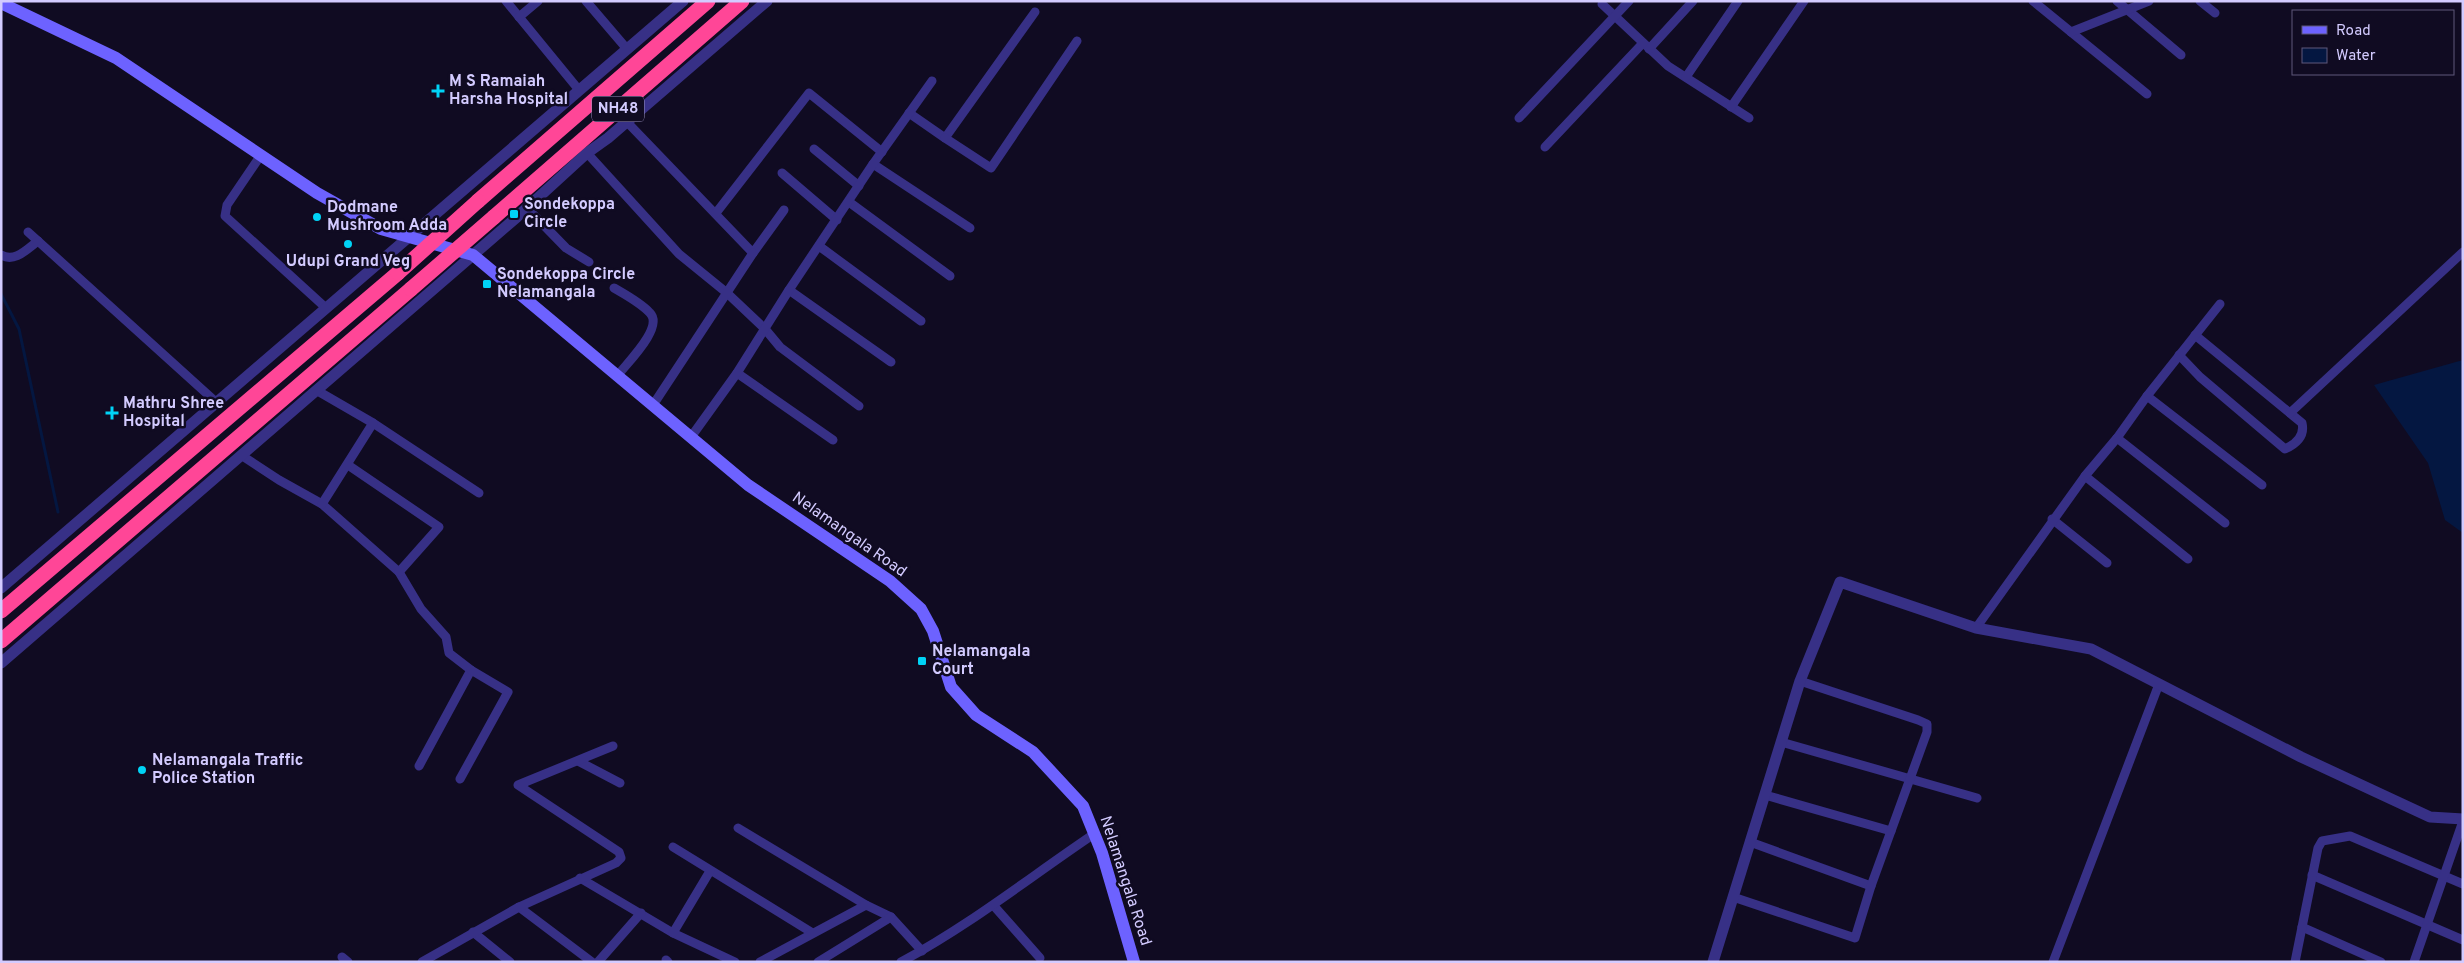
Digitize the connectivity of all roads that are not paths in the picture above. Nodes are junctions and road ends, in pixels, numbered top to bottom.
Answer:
1 (506, 1) edge
2 (538, 1) edge
3 (586, 1) edge
4 (683, 1) edge
5 (708, 1) edge
6 (742, 1) edge
7 (767, 1) edge
8 (1629, 1) edge
9 (1693, 1) edge
10 (1738, 1) edge
11 (1804, 1) edge
12 (2033, 1) edge
13 (2117, 1) edge
14 (2150, 1) edge
15 (2200, 1) edge
16 (1, 3) edge
17 (1602, 4) dead end
18 (2127, 10) junction
19 (1035, 12) dead end
20 (2215, 13) dead end
21 (1614, 16) junction
22 (519, 17) junction
23 (2071, 32) junction
24 (1077, 41) dead end
25 (1646, 46) junction
26 (627, 49) junction
27 (2181, 56) dead end
28 (1686, 77) junction
29 (932, 81) dead end
30 (579, 90) junction
31 (2147, 94) dead end
32 (1732, 107) junction
33 (909, 113) junction
34 (1519, 118) dead end
35 (1749, 118) dead end
36 (626, 121) junction
37 (945, 138) junction
38 (1545, 146) dead end
39 (814, 148) dead end
40 (882, 152) junction
41 (587, 153) junction
42 (261, 155) junction
43 (873, 164) junction
44 (782, 173) dead end
45 (859, 186) junction
46 (850, 202) junction
47 (527, 208) junction
48 (784, 210) dead end
49 (716, 213) junction
50 (837, 220) junction
51 (970, 228) dead end
52 (28, 232) dead end
53 (406, 237) junction
54 (38, 241) junction
55 (819, 246) junction
56 (2463, 252) edge
57 (753, 253) junction
58 (1, 255) edge
59 (473, 255) junction
60 (589, 262) dead end
61 (950, 276) dead end
62 (614, 288) dead end
63 (788, 290) junction
64 (726, 293) junction
65 (2220, 304) dead end
66 (326, 308) junction
67 (921, 321) dead end
68 (765, 329) junction
69 (2195, 335) junction
70 (2179, 355) junction
71 (891, 362) dead end
72 (737, 373) junction
73 (618, 375) junction
74 (316, 390) junction
75 (2147, 396) junction
76 (216, 402) junction
77 (653, 405) junction
78 (859, 406) dead end
79 (2290, 413) junction
80 (373, 423) junction
81 (691, 437) junction
82 (2117, 438) junction
83 (833, 440) dead end
84 (241, 455) junction
85 (348, 465) junction
86 (2085, 476) junction
87 (2262, 485) dead end
88 (479, 493) dead end
89 (322, 504) junction
90 (2052, 519) junction
91 (2225, 523) dead end
92 (2188, 560) dead end
93 (2107, 563) dead end
94 (399, 572) junction
95 (1, 588) edge
96 (1, 611) edge
97 (1976, 628) junction
98 (1, 641) edge
99 (1, 662) edge
100 (471, 670) junction
101 (1800, 680) junction
102 (2159, 684) junction
103 (1781, 742) junction
104 (614, 746) dead end
105 (578, 761) junction
106 (419, 766) dead end
107 (460, 779) dead end
108 (1910, 779) junction
109 (620, 783) dead end
110 (1765, 794) junction
111 (1977, 798) dead end
112 (2463, 820) edge
113 (738, 828) dead end
114 (1891, 831) junction
115 (1094, 834) junction
116 (1750, 842) junction
117 (673, 846) dead end
118 (710, 871) junction
119 (2312, 875) junction
120 (2444, 876) junction
121 (580, 878) junction
122 (2463, 884) edge
123 (1871, 886) junction
124 (1733, 897) junction
125 (866, 904) junction
126 (994, 906) junction
127 (519, 907) junction
128 (641, 913) junction
129 (892, 917) junction
130 (2427, 924) junction
131 (2302, 927) junction
132 (473, 932) junction
133 (811, 932) junction
134 (673, 933) junction
135 (2463, 940) edge
136 (922, 951) junction
137 (1040, 958) dead end
138 (724, 960) edge
139 (424, 961) edge
140 (510, 962) edge
141 (592, 962) edge
142 (598, 962) edge
143 (735, 962) edge
144 (760, 962) edge
145 (818, 962) edge
146 (901, 962) edge
147 (1134, 962) edge
148 (1713, 962) edge
149 (2053, 962) edge
150 (2295, 962) edge
151 (2381, 962) edge
152 (2414, 962) edge

1 - 22 street
2 - 22 street
3 - 26 street
4 - 26 street
5 - 96 highway, NH48, bridge
6 - 98 highway, NH48, bridge
7 - 36 street
8 - 21 street
9 - 25 street
10 - 28 street
11 - 32 street
12 - 23 street
13 - 18 street
14 - 18 street
15 - 20 street
16 - 42 main road
17 - 21 street
18 - 23 street
18 - 27 street
19 - 37 street
21 - 25 street
21 - 34 street
22 - 30 street
23 - 31 street
24 - 37 street
25 - 28 street
25 - 38 street
26 - 30 street
28 - 32 street
29 - 33 street
30 - 53 street
32 - 35 street
33 - 37 street
33 - 40 street
36 - 41 street
36 - 49 street
39 - 45 street
40 - 43 street
40 - 49 street
41 - 47 street
41 - 64 street
42 - 53 main road
42 - 66 street
43 - 45 street
43 - 51 street
44 - 50 street
45 - 46 street
46 - 50 street
46 - 61 street
47 - 59 street
47 - 60 street
48 - 57 street
49 - 57 street
50 - 55 street
52 - 54 street
53 - 59 main road
53 - 66 street
54 - 58 street
54 - 76 street
55 - 63 street
55 - 67 street
56 - 79 street
57 - 64 street
59 - 73 main road, Nelamangala Road
59 - 74 street
62 - 73 street
63 - 68 street
63 - 71 street
64 - 68 street
64 - 77 street
65 - 69 street
66 - 76 street
68 - 72 street
68 - 78 street
69 - 70 street
69 - 79 street
70 - 75 street
70 - 79 street
72 - 81 street
72 - 83 street
73 - 77 main road, Nelamangala Road
74 - 80 street
74 - 84 street
75 - 82 street
75 - 87 street
76 - 95 street
77 - 81 main road, Nelamangala Road
80 - 85 street
80 - 88 street
81 - 115 main road, Nelamangala Road
82 - 86 street
82 - 91 street
84 - 89 street
84 - 99 street
85 - 89 street
85 - 94 street
86 - 90 street
86 - 92 street
89 - 94 street
90 - 93 street
90 - 97 street
94 - 100 street
97 - 101 street
97 - 102 street
100 - 106 street
100 - 107 street
101 - 103 street
101 - 108 street
102 - 112 street
102 - 149 street
103 - 108 street
103 - 110 street
104 - 105 street
105 - 109 street
105 - 121 street
108 - 111 street
108 - 114 street
110 - 114 street
110 - 116 street
112 - 120 street
113 - 125 street
114 - 123 street
115 - 126 street
115 - 147 main road, Nelamangala Road
116 - 123 street
116 - 124 street
117 - 118 street
118 - 133 street
118 - 134 street
119 - 120 street
119 - 130 street
119 - 131 street
120 - 122 street
120 - 130 street
121 - 127 street
121 - 128 street
123 - 124 street
124 - 148 street
125 - 129 street
125 - 133 street
126 - 136 street
126 - 137 street
127 - 132 street
127 - 141 street
128 - 134 street
128 - 142 street
129 - 136 street
129 - 145 street
130 - 135 street
130 - 152 street
131 - 150 street
131 - 151 street
132 - 139 street
132 - 140 street
133 - 144 street
134 - 138 street
136 - 146 street
138 - 143 street

